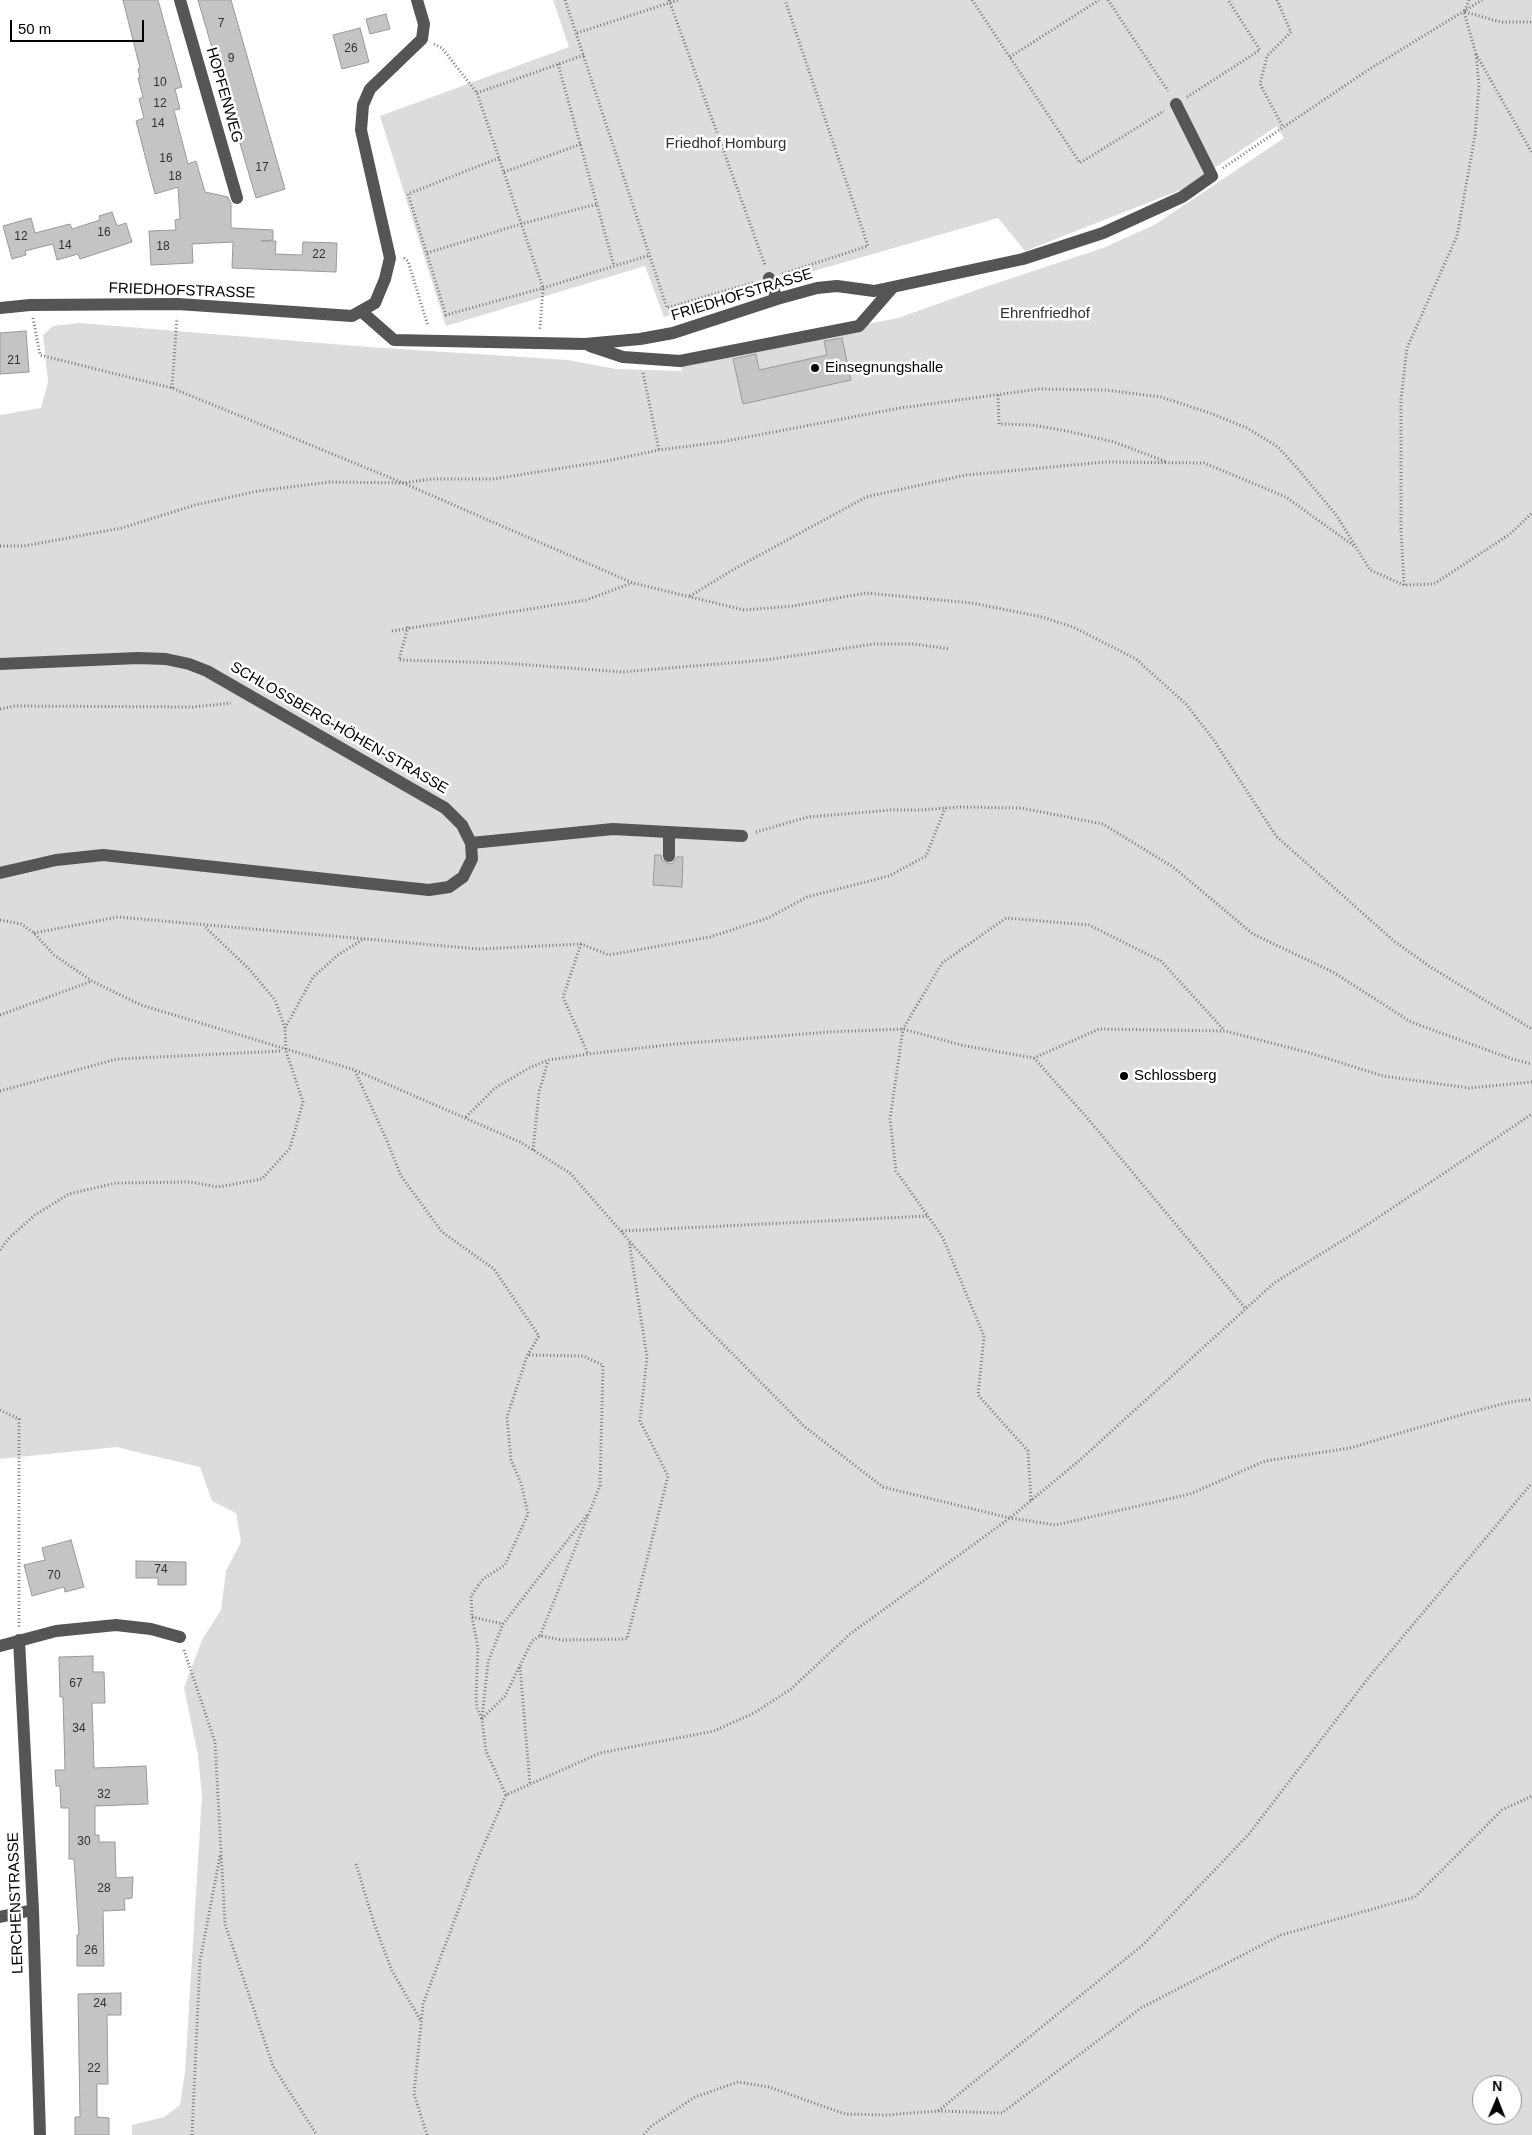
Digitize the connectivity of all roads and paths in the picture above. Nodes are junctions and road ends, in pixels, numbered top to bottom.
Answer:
1 (180, 0) edge
2 (418, 0) edge
3 (565, 0) edge
4 (678, 0) edge
5 (785, 0) edge
6 (972, 0) edge
7 (1099, 0) edge
8 (1108, 0) edge
9 (1228, 0) edge
10 (1277, 0) edge
11 (1469, 0) edge
12 (1482, 0) edge
13 (670, 1) edge
14 (1464, 12) junction
15 (1532, 22) edge
16 (577, 32) junction
17 (422, 39) junction
18 (1260, 50) dead end
19 (1476, 54) junction
20 (584, 55) junction
21 (1010, 57) junction
22 (558, 64) junction
23 (477, 93) junction
24 (1176, 104) joint
25 (1283, 127) junction
26 (581, 144) junction
27 (1532, 153) edge
28 (499, 158) junction
29 (1080, 163) dead end
30 (504, 172) junction
31 (1212, 176) junction
32 (237, 198) dead end
33 (597, 204) junction
34 (521, 224) junction
35 (388, 245) junction
36 (427, 253) junction
37 (650, 255) junction
38 (614, 266) junction
39 (769, 278) junction
40 (893, 287) junction
41 (543, 288) junction
42 (777, 299) junction
43 (178, 304) junction
44 (30, 306) junction
45 (0, 308) edge
46 (361, 311) junction
47 (432, 340) junction
48 (543, 342) junction
49 (585, 344) junction
50 (641, 360) junction
51 (172, 388) junction
52 (998, 394) junction
53 (660, 450) junction
54 (1170, 463) junction
55 (404, 484) junction
56 (1532, 513) edge
57 (0, 546) edge
58 (1356, 548) junction
59 (633, 583) junction
60 (1404, 585) junction
61 (690, 596) junction
62 (408, 627) junction
63 (392, 631) dead end
64 (950, 649) dead end
65 (0, 664) edge
66 (259, 700) junction
67 (0, 709) edge
68 (945, 808) junction
69 (669, 832) junction
70 (742, 836) joint
71 (470, 843) junction
72 (669, 856) dead end
73 (0, 873) edge
74 (0, 920) edge
75 (204, 926) junction
76 (34, 933) junction
77 (362, 939) junction
78 (581, 944) junction
79 (92, 981) junction
80 (0, 1015) edge
81 (285, 1028) junction
82 (903, 1029) junction
83 (1532, 1029) edge
84 (1225, 1031) junction
85 (286, 1051) junction
86 (588, 1054) junction
87 (1034, 1058) junction
88 (548, 1060) junction
89 (1532, 1064) edge
90 (355, 1070) junction
91 (1532, 1082) edge
92 (0, 1091) edge
93 (1532, 1114) edge
94 (466, 1117) junction
95 (533, 1150) junction
96 (928, 1216) junction
97 (621, 1230) junction
98 (629, 1240) junction
99 (0, 1250) edge
100 (1246, 1309) junction
101 (528, 1355) junction
102 (1532, 1399) edge
103 (0, 1410) edge
104 (1532, 1483) edge
105 (1031, 1500) junction
106 (590, 1510) junction
107 (1010, 1518) junction
108 (472, 1618) junction
109 (504, 1624) junction
110 (540, 1636) junction
111 (180, 1637) joint
112 (20, 1640) junction
113 (0, 1646) edge
114 (520, 1666) junction
115 (482, 1719) junction
116 (530, 1785) junction
117 (506, 1795) junction
118 (1532, 1796) edge
119 (221, 1850) junction
120 (356, 1864) dead end
121 (33, 1910) junction
122 (0, 1916) edge
123 (422, 2022) junction
124 (938, 2110) junction
125 (40, 2135) edge
126 (192, 2135) edge
127 (317, 2135) edge
128 (427, 2135) edge
129 (644, 2135) edge

1 - 32 street, HOPFENWEG
2 - 17 street
3 - 16 path
4 - 13 path
5 - 39 path
6 - 21 path
7 - 21 path
8 - 24 path
9 - 18 path
10 - 25 path
11 - 14 path
12 - 14 path
13 - 16 path
13 - 39 path
14 - 15 path
14 - 19 path
14 - 25 path
16 - 20 path
17 - 23 path
17 - 35 street
19 - 27 path
19 - 60 path
20 - 22 path
20 - 37 path
21 - 29 path
22 - 23 path
22 - 26 path
23 - 28 path
24 - 31 street
25 - 31 path
26 - 30 path
26 - 33 path
28 - 30 path
28 - 36 path
30 - 34 path
31 - 40 street, FRIEDHOFSTRASSE
33 - 34 path
33 - 38 path
34 - 36 path
34 - 41 path
35 - 46 street
35 - 47 path
36 - 41 path
37 - 38 path
37 - 39 path
38 - 41 path
39 - 42 street
40 - 42 street, FRIEDHOFSTRASSE
40 - 50 street
41 - 48 path
42 - 49 street, FRIEDHOFSTRASSE
43 - 44 street, FRIEDHOFSTRASSE
43 - 46 street, FRIEDHOFSTRASSE
43 - 51 path
44 - 45 street, FRIEDHOFSTRASSE
44 - 51 path
46 - 47 street, FRIEDHOFSTRASSE
47 - 48 street, FRIEDHOFSTRASSE
48 - 49 street, FRIEDHOFSTRASSE
49 - 50 street
50 - 53 path
51 - 55 path
52 - 53 path
52 - 54 path
52 - 58 path
53 - 55 path
54 - 58 path
54 - 61 path
55 - 57 path
55 - 59 path
56 - 60 path
58 - 60 path
59 - 61 path
59 - 62 path
61 - 83 path
62 - 63 path
62 - 64 path
65 - 66 street, SCHLOSSBERG-HÖHEN-STRASSE
66 - 67 path
66 - 71 street, SCHLOSSBERG-HÖHEN-STRASSE
68 - 70 path
68 - 78 path
68 - 89 path
69 - 70 street
69 - 71 street
69 - 72 street
71 - 73 street
74 - 76 path
75 - 76 path
75 - 77 path
75 - 81 path
76 - 79 path
77 - 78 path
77 - 81 path
78 - 86 path
79 - 80 path
79 - 85 path
81 - 85 path
82 - 84 path
82 - 86 path
82 - 87 path
82 - 96 path
84 - 87 path
84 - 91 path
85 - 90 path
85 - 92 path
85 - 99 path
86 - 88 path
87 - 100 path
88 - 94 path
88 - 95 path
90 - 94 path
90 - 101 path
93 - 100 path
94 - 95 path
95 - 97 path
96 - 97 path
96 - 105 path
97 - 98 path
98 - 107 path
98 - 110 path
100 - 105 path
101 - 106 path
101 - 108 path
102 - 107 path
103 - 112 path
104 - 124 path
105 - 107 path
106 - 109 path
106 - 110 path
107 - 116 path
108 - 109 path
108 - 115 path
109 - 115 path
110 - 114 path
111 - 112 street
111 - 119 path
112 - 113 street
112 - 121 street, LERCHENSTRASSE
114 - 115 path
114 - 116 path
115 - 117 path
116 - 117 path
117 - 123 path
118 - 124 path
119 - 126 path
119 - 127 path
120 - 123 path
121 - 122 street
121 - 125 street, LERCHENSTRASSE
123 - 128 path
124 - 129 path

